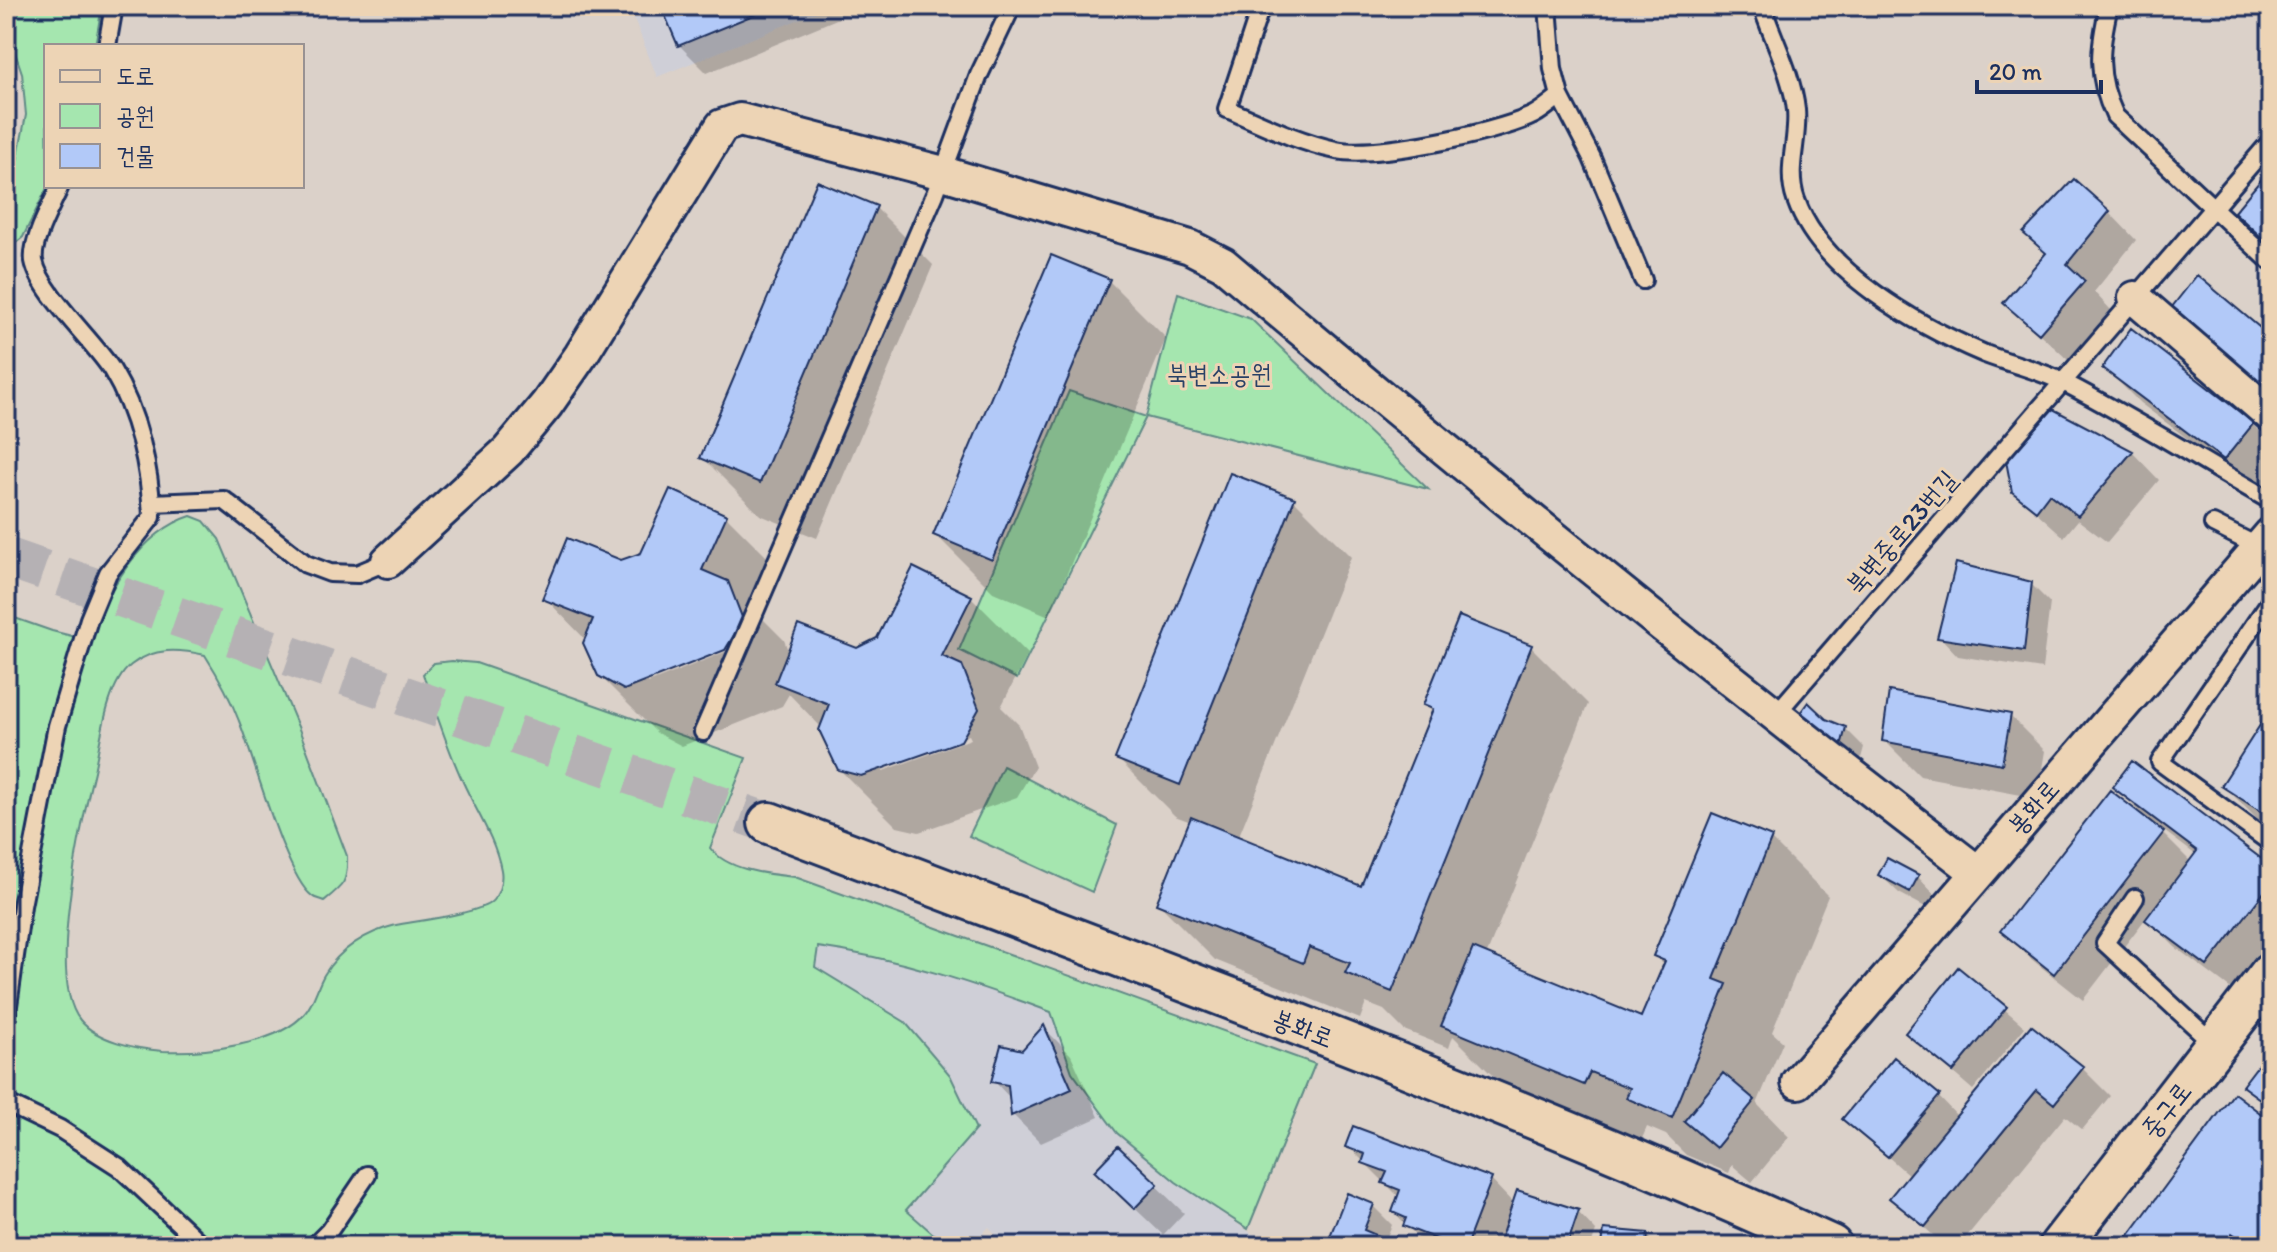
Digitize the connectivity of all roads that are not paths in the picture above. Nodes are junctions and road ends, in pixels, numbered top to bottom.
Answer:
1 (114, 6) edge
2 (1012, 6) edge
3 (1261, 6) edge
4 (1548, 6) edge
5 (1762, 6) edge
6 (2109, 6) edge
7 (107, 44) edge
8 (1560, 96) junction
9 (2271, 141) edge
10 (943, 173) junction
11 (59, 188) edge
12 (2214, 208) junction
13 (2271, 262) edge
14 (1643, 280) dead end
15 (2135, 298) junction
16 (2063, 381) junction
17 (2271, 415) edge
18 (2271, 501) edge
19 (152, 503) junction
20 (2213, 524) dead end
21 (2267, 545) edge
22 (388, 561) joint
23 (2271, 600) edge
24 (1775, 715) junction
25 (703, 732) dead end
26 (769, 823) tunnel mouth
27 (2271, 843) edge
28 (1977, 872) junction
29 (2135, 898) dead end
30 (2271, 973) edge
31 (6, 1020) edge
32 (2215, 1045) junction
33 (1798, 1082) dead end
34 (6, 1103) edge
35 (367, 1175) dead end
36 (203, 1246) edge
37 (314, 1246) edge
38 (1831, 1246) edge
39 (2060, 1246) edge

1 - 7 lane
2 - 10 lane
3 - 8 lane
4 - 8 lane
5 - 16 lane
6 - 12 lane
8 - 14 lane
9 - 12 lane, 북변중로23번길
10 - 22 street
10 - 24 street
10 - 25 lane
11 - 19 lane
12 - 13 lane
12 - 15 lane, 북변중로23번길
15 - 16 lane, 북변중로23번길
15 - 17 street
16 - 18 lane
16 - 24 lane, 북변중로23번길
19 - 22 lane
19 - 31 lane
20 - 21 lane
21 - 28 street, 봉화로
23 - 27 lane
24 - 28 street
26 - 38 street, 봉화로
28 - 33 street, 봉화로
29 - 32 lane
30 - 32 street, 중구로
32 - 39 street, 중구로
34 - 36 lane
35 - 37 lane

